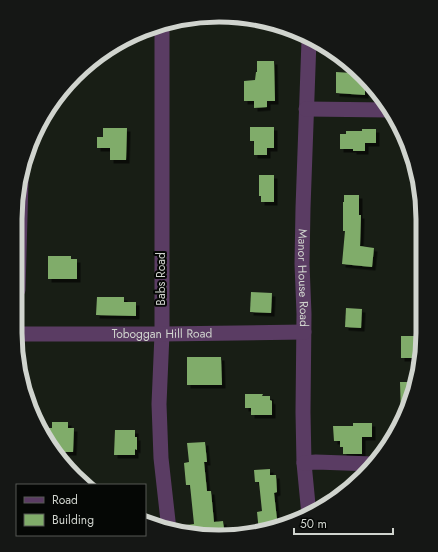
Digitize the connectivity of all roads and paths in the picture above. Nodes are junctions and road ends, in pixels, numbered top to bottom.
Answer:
1 (162, 30) edge
2 (309, 43) edge
3 (306, 109) junction
4 (383, 110) edge
5 (304, 332) junction
6 (22, 334) edge
7 (162, 334) junction
8 (304, 463) junction
9 (366, 464) edge
10 (308, 509) edge
11 (168, 523) edge

1 - 7 street, Babs Road
2 - 3 street, Manor House Road
3 - 4 street
3 - 5 street, Manor House Road
5 - 7 street, Toboggan Hill Road
5 - 8 street, Manor House Road
6 - 7 street, Toboggan Hill Road
7 - 11 street, Babs Road
8 - 9 street
8 - 10 street, Manor House Road

